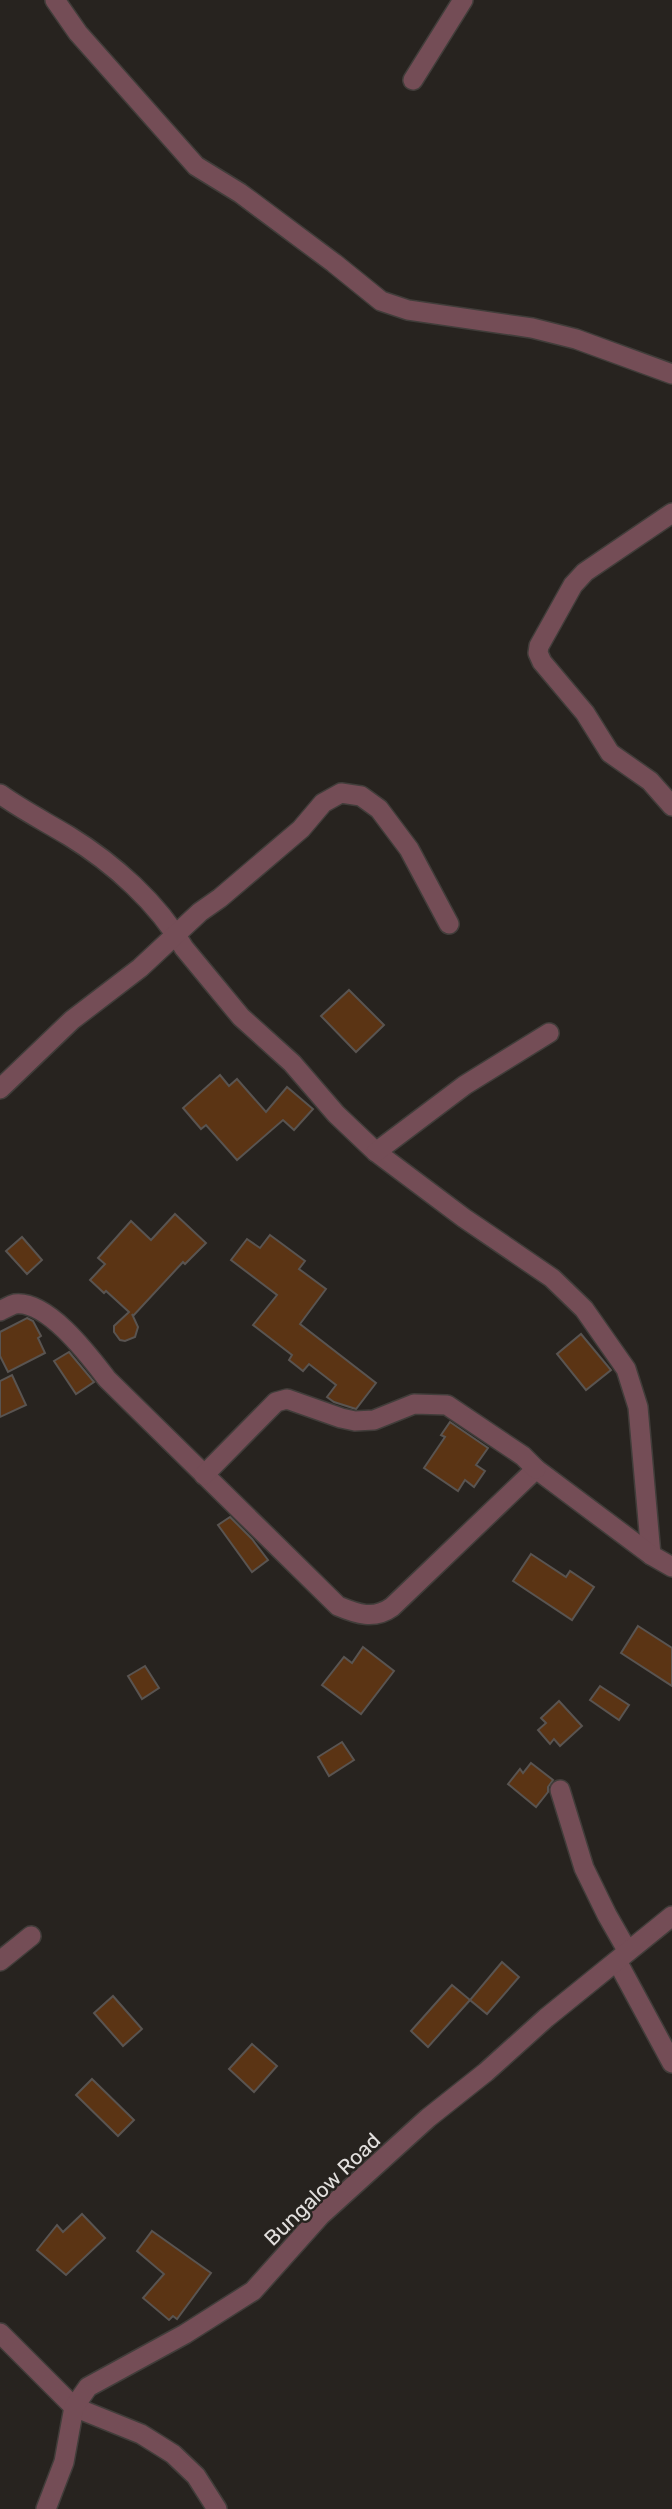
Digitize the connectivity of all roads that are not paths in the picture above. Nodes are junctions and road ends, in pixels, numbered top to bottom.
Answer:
1 (55, 0) edge
2 (463, 0) edge
3 (413, 80) dead end
4 (672, 374) edge
5 (672, 513) edge
6 (0, 794) edge
7 (672, 806) edge
8 (449, 924) dead end
9 (177, 935) junction
10 (549, 1033) dead end
11 (0, 1089) edge
12 (376, 1152) junction
13 (0, 1311) edge
14 (536, 1469) junction
15 (204, 1475) junction
16 (651, 1555) junction
17 (672, 1567) edge
18 (560, 1790) dead end
19 (672, 1916) edge
20 (31, 1936) dead end
21 (622, 1956) junction
22 (0, 1961) edge
23 (672, 2063) edge
24 (0, 2333) edge
25 (74, 2407) junction
26 (46, 2509) edge
27 (217, 2509) edge

1 - 4 street
2 - 3 street
5 - 7 street
6 - 9 street
8 - 9 street
9 - 11 street
9 - 12 street
10 - 12 street
12 - 16 street
13 - 15 street
14 - 15 street
14 - 15 street
14 - 16 street
16 - 17 street
18 - 21 street
19 - 21 street, Bungalow Road
20 - 22 street
21 - 23 street
21 - 25 street, Bungalow Road
24 - 25 street
25 - 26 street
25 - 27 street

